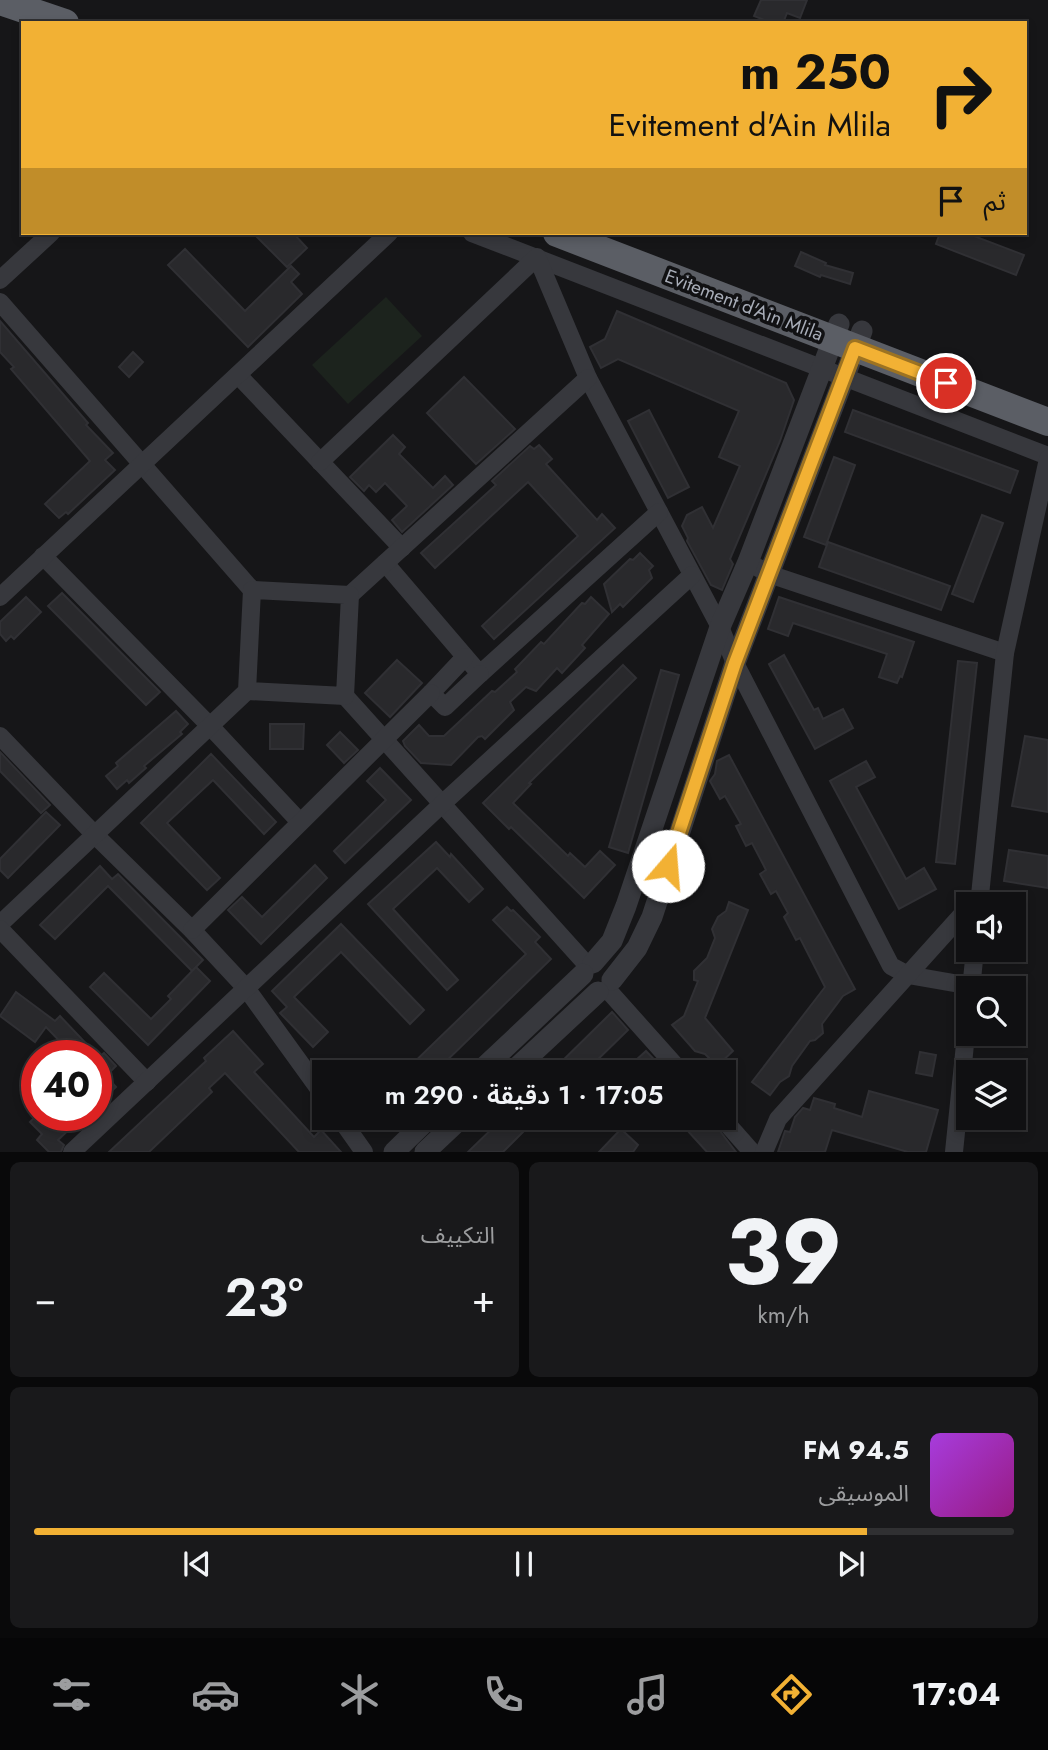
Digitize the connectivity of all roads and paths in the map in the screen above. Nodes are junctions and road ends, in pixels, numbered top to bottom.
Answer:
1 (0, 1) edge
2 (0, 20) edge
3 (59, 21) edge
4 (21, 27) edge
5 (49, 235) edge
6 (387, 235) edge
7 (477, 235) edge
8 (563, 235) edge
9 (611, 235) edge
10 (537, 257) junction
11 (0, 280) edge
12 (0, 302) edge
13 (847, 335) junction
14 (821, 368) junction
15 (238, 375) junction
16 (844, 376) junction
17 (588, 377) junction
18 (1048, 404) edge
19 (1048, 422) edge
20 (1048, 458) edge
21 (320, 462) junction
22 (141, 464) junction
23 (659, 512) junction
24 (402, 548) junction
25 (43, 556) junction
26 (748, 562) junction
27 (385, 563) junction
28 (769, 574) junction
29 (692, 575) junction
30 (252, 590) junction
31 (350, 595) junction
32 (0, 597) edge
33 (720, 627) junction
34 (1005, 653) junction
35 (465, 657) junction
36 (735, 663) junction
37 (480, 674) junction
38 (247, 691) junction
39 (431, 693) junction
40 (345, 696) junction
41 (210, 726) junction
42 (0, 736) edge
43 (383, 738) junction
44 (442, 804) junction
45 (300, 822) junction
46 (94, 835) junction
47 (975, 892) edge
48 (956, 923) edge
49 (0, 927) edge
50 (192, 930) junction
51 (588, 968) junction
52 (908, 975) junction
53 (956, 984) edge
54 (606, 987) junction
55 (246, 988) junction
56 (965, 1046) edge
57 (492, 1060) edge
58 (525, 1060) edge
59 (671, 1060) edge
60 (312, 1079) edge
61 (147, 1082) junction
62 (348, 1130) edge
63 (417, 1130) edge
64 (448, 1130) edge
65 (733, 1130) edge
66 (72, 1152) edge
67 (364, 1152) edge
68 (394, 1152) edge
69 (425, 1152) edge
70 (752, 1152) edge
71 (764, 1152) edge
72 (954, 1152) edge

1 - 3 highway
2 - 4 highway
5 - 11 street
6 - 15 street
7 - 10 street
8 - 13 highway, Evitement d'Ain Mlila
9 - 13 highway, Evitement d'Ain Mlila
10 - 14 street
10 - 17 street
10 - 21 street
12 - 22 street
13 - 14 street
13 - 16 street
13 - 18 highway, Evitement d'Ain Mlila
13 - 19 highway, Evitement d'Ain Mlila
14 - 16 street
14 - 26 street
15 - 21 street
15 - 22 street
16 - 20 street
16 - 28 street
17 - 23 street
17 - 24 street
20 - 34 street
21 - 24 street
22 - 25 street
22 - 30 street
23 - 29 street
23 - 37 street
24 - 27 street
25 - 32 street
25 - 41 street
26 - 28 street
26 - 33 street
27 - 31 street
27 - 35 street
28 - 34 street
28 - 36 street
29 - 33 street
29 - 44 street
30 - 31 street
30 - 38 street
31 - 40 street
33 - 36 street
33 - 51 street
34 - 47 street
35 - 37 street
35 - 39 street
36 - 52 street
36 - 54 street
37 - 39 street
38 - 40 street
38 - 41 street
39 - 43 street
40 - 43 street
41 - 45 street
41 - 46 street
42 - 46 street
43 - 44 street
43 - 45 street
44 - 51 street
44 - 55 street
45 - 50 street
46 - 49 street
46 - 50 street
48 - 52 street
49 - 61 street
50 - 55 street
51 - 54 street
51 - 57 street
52 - 53 street
52 - 71 street
54 - 58 street
54 - 59 street
55 - 60 street
55 - 61 street
56 - 72 street
61 - 66 street
62 - 67 street
63 - 68 street
64 - 69 street
65 - 70 street

